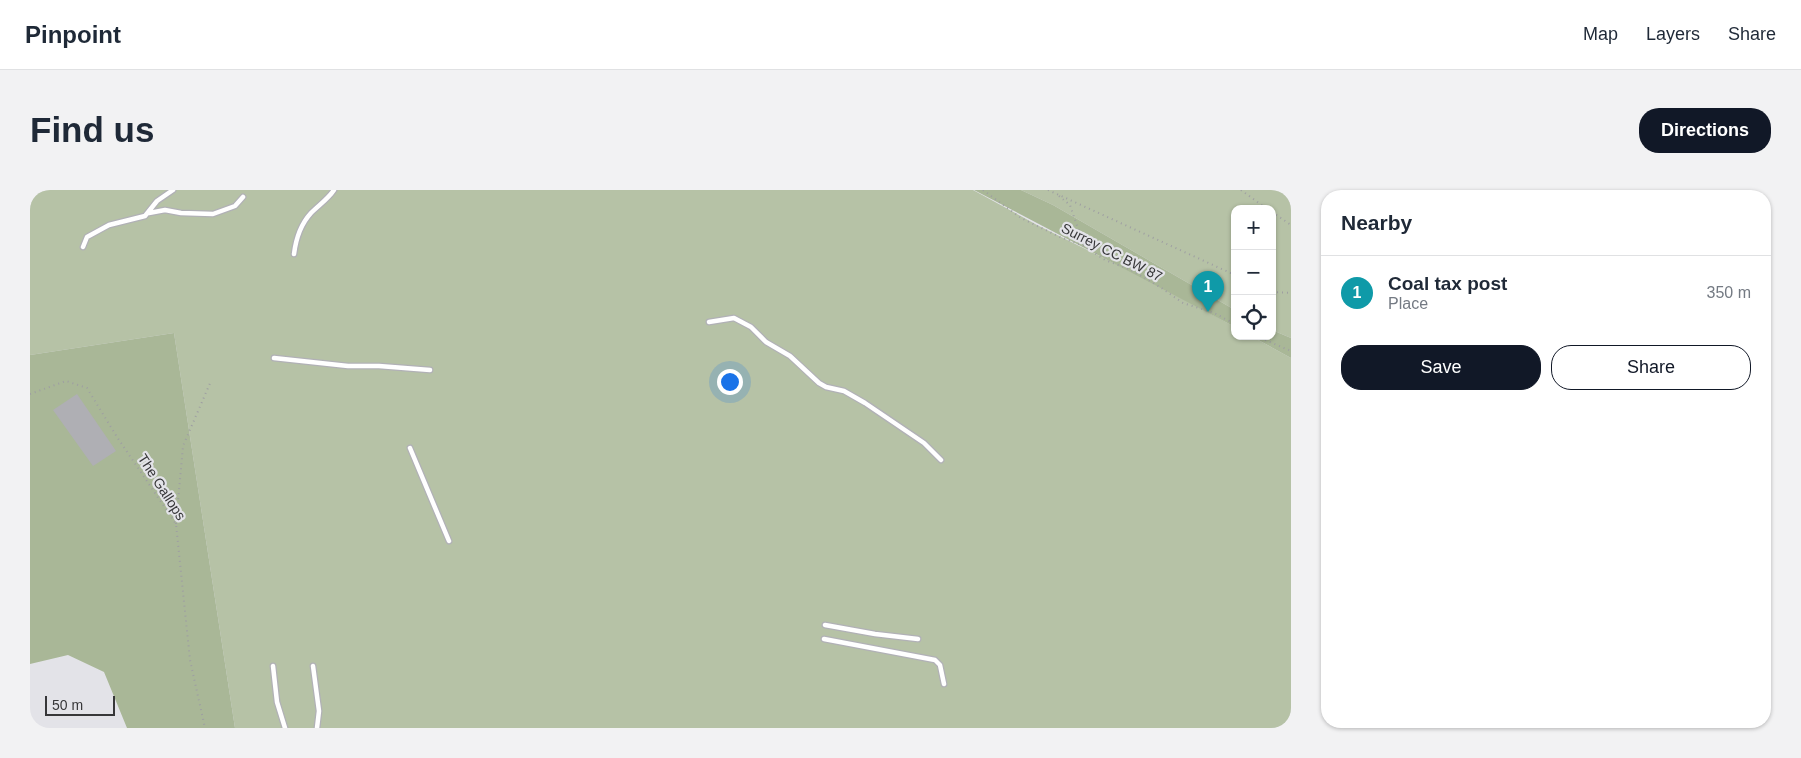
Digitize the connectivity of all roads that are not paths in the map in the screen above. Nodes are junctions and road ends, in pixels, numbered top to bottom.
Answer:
1 (173, 190) edge
2 (334, 190) edge
3 (243, 197) dead end
4 (149, 213) junction
5 (83, 247) dead end
6 (294, 254) dead end
7 (708, 322) dead end
8 (274, 358) dead end
9 (430, 370) dead end
10 (410, 448) dead end
11 (940, 460) dead end
12 (448, 541) dead end
13 (825, 625) dead end
14 (824, 639) dead end
15 (918, 639) dead end
16 (273, 666) dead end
17 (313, 666) dead end
18 (944, 684) dead end
19 (285, 728) edge
20 (317, 728) edge

1 - 4 lane
2 - 6 lane
3 - 4 lane
4 - 5 lane
7 - 11 lane
8 - 9 lane
10 - 12 lane
13 - 15 lane
14 - 18 lane
16 - 19 lane
17 - 20 lane

